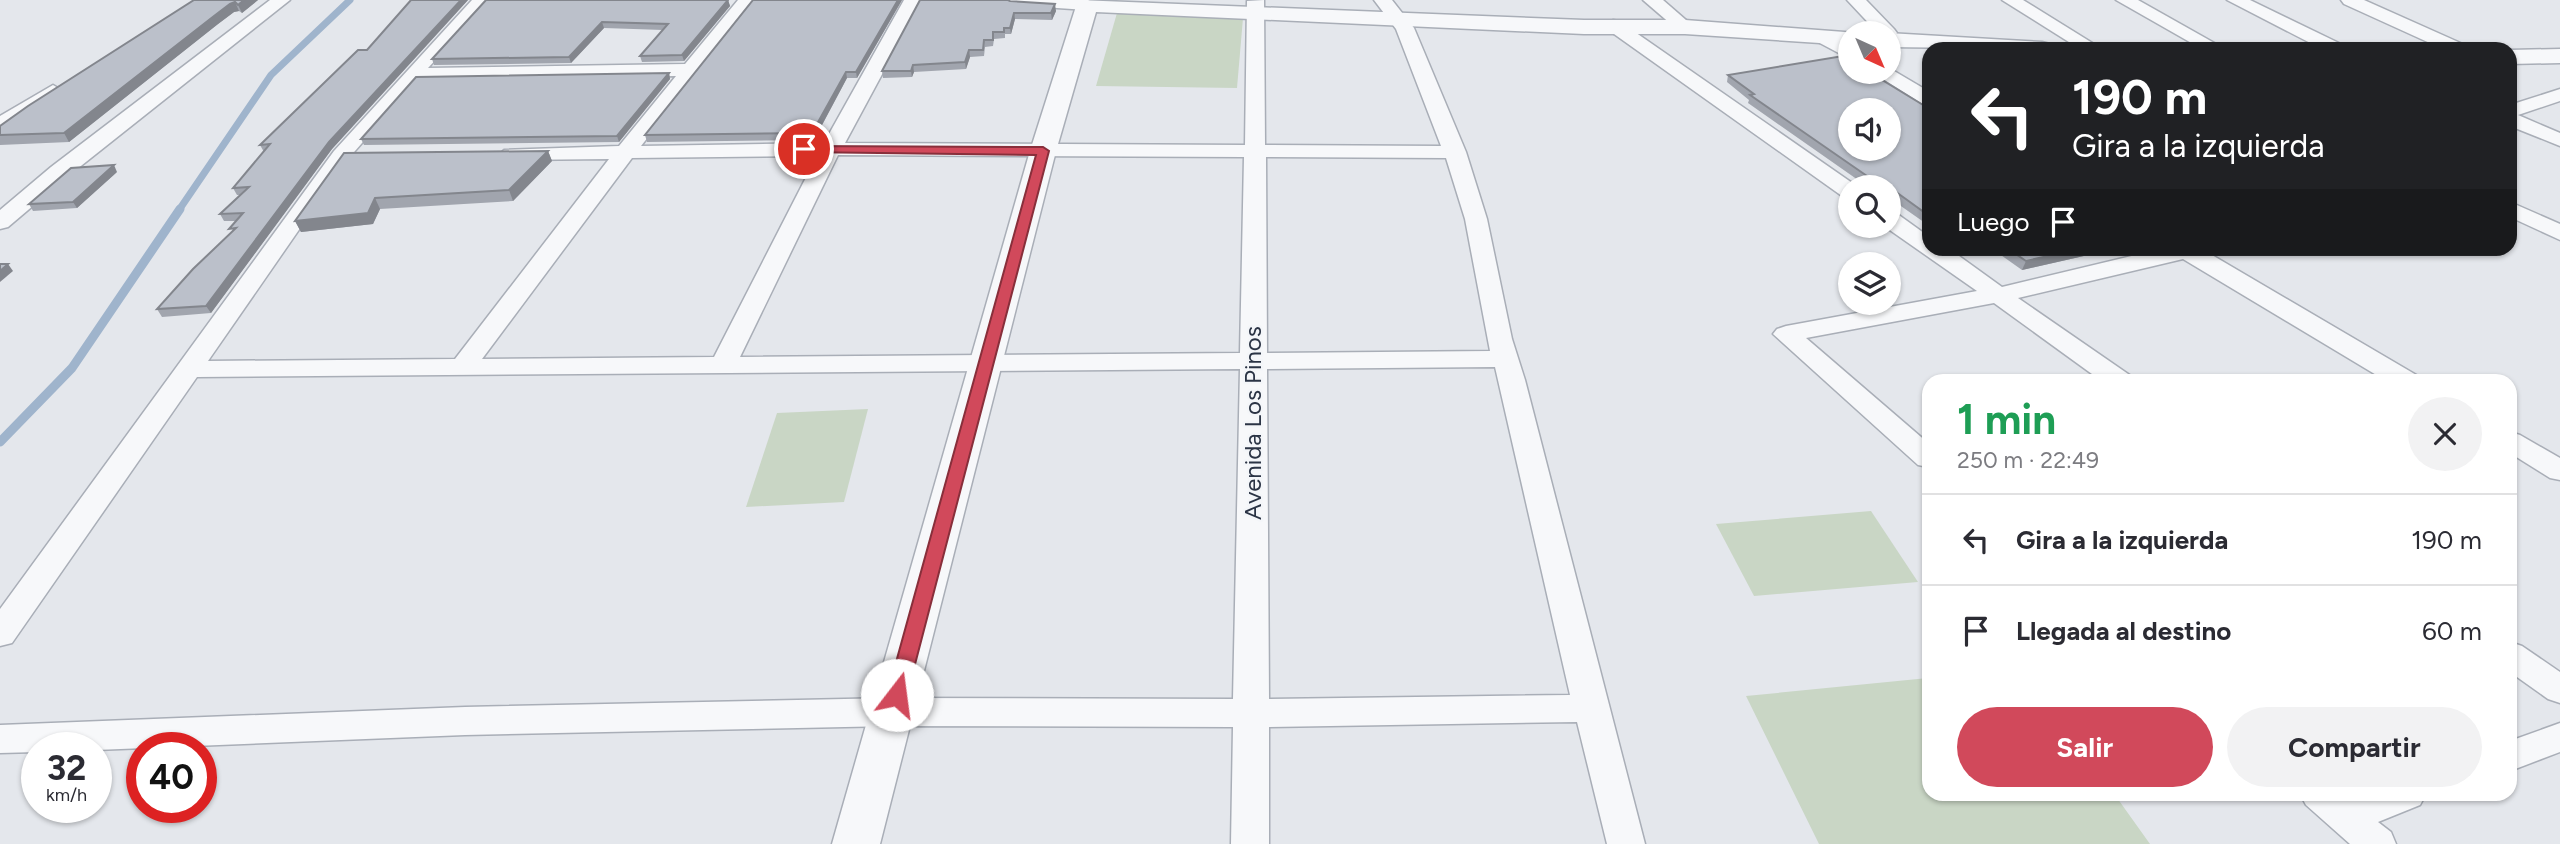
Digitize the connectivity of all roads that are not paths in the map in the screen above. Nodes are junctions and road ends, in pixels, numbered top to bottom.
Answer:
1 (281, 0) edge
2 (482, 0) edge
3 (747, 0) edge
4 (913, 0) edge
5 (1011, 0) edge
6 (1227, 0) edge
7 (1652, 0) edge
8 (1856, 0) edge
9 (2011, 0) edge
10 (2125, 0) edge
11 (2236, 0) edge
12 (2350, 0) edge
13 (1088, 2) edge
14 (1256, 6) edge
15 (1390, 8) edge
16 (1875, 21) edge
17 (1614, 25) junction
18 (1685, 27) junction
19 (1822, 37) junction
20 (1838, 38) edge
21 (1901, 38) edge
22 (1953, 42) edge
23 (2081, 42) edge
24 (2203, 42) edge
25 (2322, 42) edge
26 (2443, 42) edge
27 (1838, 46) edge
28 (2517, 57) edge
29 (2554, 58) edge
30 (690, 70) junction
31 (412, 74) junction
32 (69, 81) edge
33 (1901, 83) edge
34 (1922, 95) edge
35 (2560, 95) edge
36 (2517, 109) edge
37 (2517, 122) edge
38 (0, 125) edge
39 (2560, 140) edge
40 (831, 149) junction
41 (1256, 150) junction
42 (1043, 151) junction
43 (1455, 152) junction
44 (624, 153) junction
45 (488, 154) edge
46 (341, 155) junction
47 (367, 155) edge
48 (1838, 183) edge
49 (2517, 212) edge
50 (0, 222) edge
51 (1901, 227) edge
52 (2560, 233) edge
53 (1922, 241) edge
54 (1943, 256) edge
55 (2158, 256) edge
56 (2193, 256) edge
57 (1998, 295) junction
58 (1505, 359) junction
59 (1252, 362) junction
60 (987, 364) junction
61 (464, 365) junction
62 (723, 365) junction
63 (188, 369) junction
64 (2110, 374) edge
65 (2394, 374) edge
66 (2517, 444) edge
67 (1922, 453) edge
68 (2552, 458) edge
69 (0, 634) edge
70 (2517, 660) edge
71 (2560, 690) edge
72 (1591, 708) junction
73 (892, 712) junction
74 (1250, 713) junction
75 (2560, 737) edge
76 (0, 739) edge
77 (2517, 753) edge
78 (2363, 801) edge
79 (2332, 806) edge
80 (856, 844) edge
81 (1250, 844) edge
82 (1626, 844) edge
83 (2377, 844) edge

1 - 50 street
2 - 31 street
3 - 30 street
4 - 40 street
5 - 13 street
6 - 14 street
7 - 18 street
8 - 16 street
9 - 23 street
10 - 24 street
11 - 25 street
12 - 26 street
13 - 14 street
13 - 42 street
14 - 15 street
14 - 41 street, Avenida Los Pinos
15 - 17 street
15 - 43 street
17 - 18 street
17 - 48 street
18 - 19 street
19 - 20 street
19 - 27 street
21 - 22 street
28 - 29 street
30 - 31 street
30 - 44 street
31 - 46 street
32 - 38 street
33 - 34 street
35 - 36 street
37 - 39 street
40 - 42 street
40 - 44 street
40 - 62 street
41 - 42 street
41 - 43 street
41 - 59 street, Avenida Los Pinos
42 - 60 street
43 - 58 street
44 - 45 street
44 - 61 street
46 - 47 street
46 - 63 street
49 - 52 street
51 - 53 street
54 - 57 street
55 - 57 street
56 - 65 street
57 - 64 street
57 - 67 street
58 - 59 street
58 - 72 street
59 - 60 street
59 - 74 street, Avenida Los Pinos
60 - 62 street
60 - 73 street
61 - 62 street
61 - 63 street
63 - 69 street
66 - 68 street
70 - 71 street
72 - 74 street
72 - 82 street
73 - 74 street
73 - 76 street
73 - 80 street
74 - 81 street, Avenida Los Pinos
75 - 77 street
78 - 79 street
79 - 83 street

